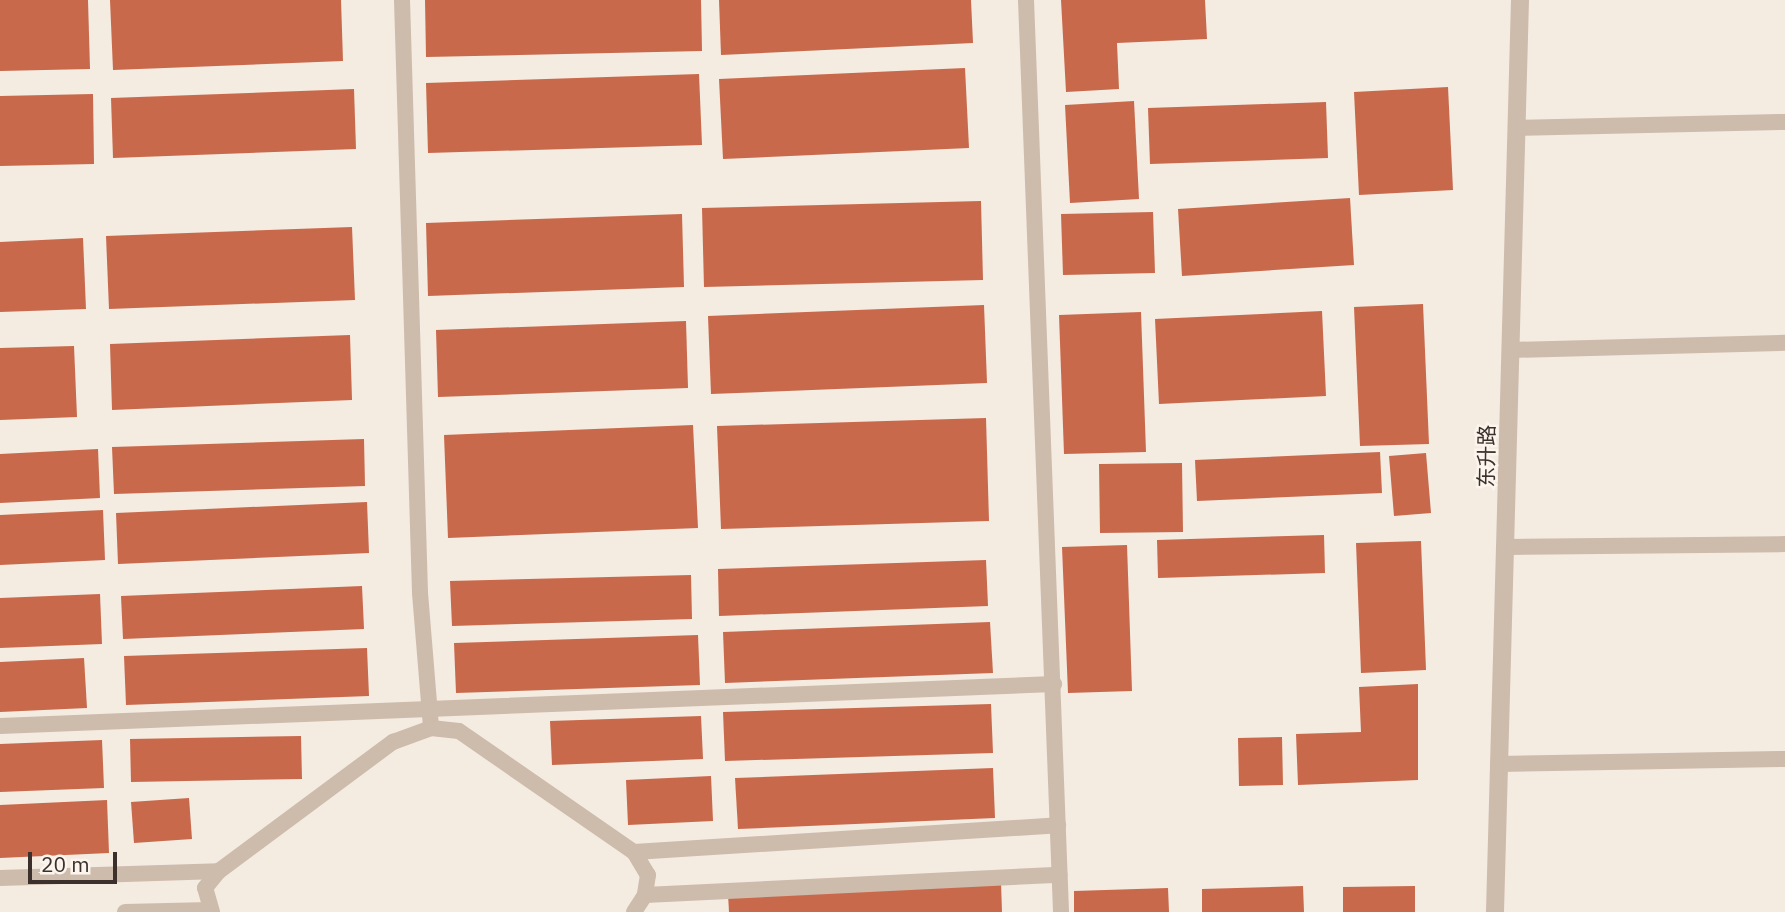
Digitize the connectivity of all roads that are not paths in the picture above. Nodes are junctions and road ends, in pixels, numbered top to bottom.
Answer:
1 (402, 0) edge
2 (1026, 0) edge
3 (1520, 0) edge
4 (1785, 122) edge
5 (1518, 128) junction
6 (1785, 343) edge
7 (1511, 350) junction
8 (1785, 544) edge
9 (1507, 547) junction
10 (1054, 684) junction
11 (429, 709) junction
12 (0, 726) edge
13 (431, 728) junction
14 (1785, 759) edge
15 (1498, 764) junction
16 (1058, 825) junction
17 (634, 852) junction
18 (219, 871) junction
19 (1060, 875) junction
20 (0, 878) edge
21 (645, 895) junction
22 (211, 911) edge
23 (125, 912) edge
24 (634, 912) edge
25 (1061, 912) edge
26 (1495, 912) edge

1 - 11 lane
2 - 10 lane
3 - 5 street, 东升路
4 - 5 lane
5 - 7 street, 东升路
6 - 7 lane
7 - 9 street, 东升路
8 - 9 lane
9 - 15 street, 东升路
10 - 11 lane
10 - 16 lane
11 - 12 lane
11 - 13 lane
13 - 17 lane
13 - 18 lane
14 - 15 lane
15 - 26 street, 东升路
16 - 17 lane
16 - 19 lane
17 - 21 lane
18 - 20 lane
18 - 22 lane
19 - 21 lane
19 - 25 lane
21 - 24 lane
22 - 23 lane

